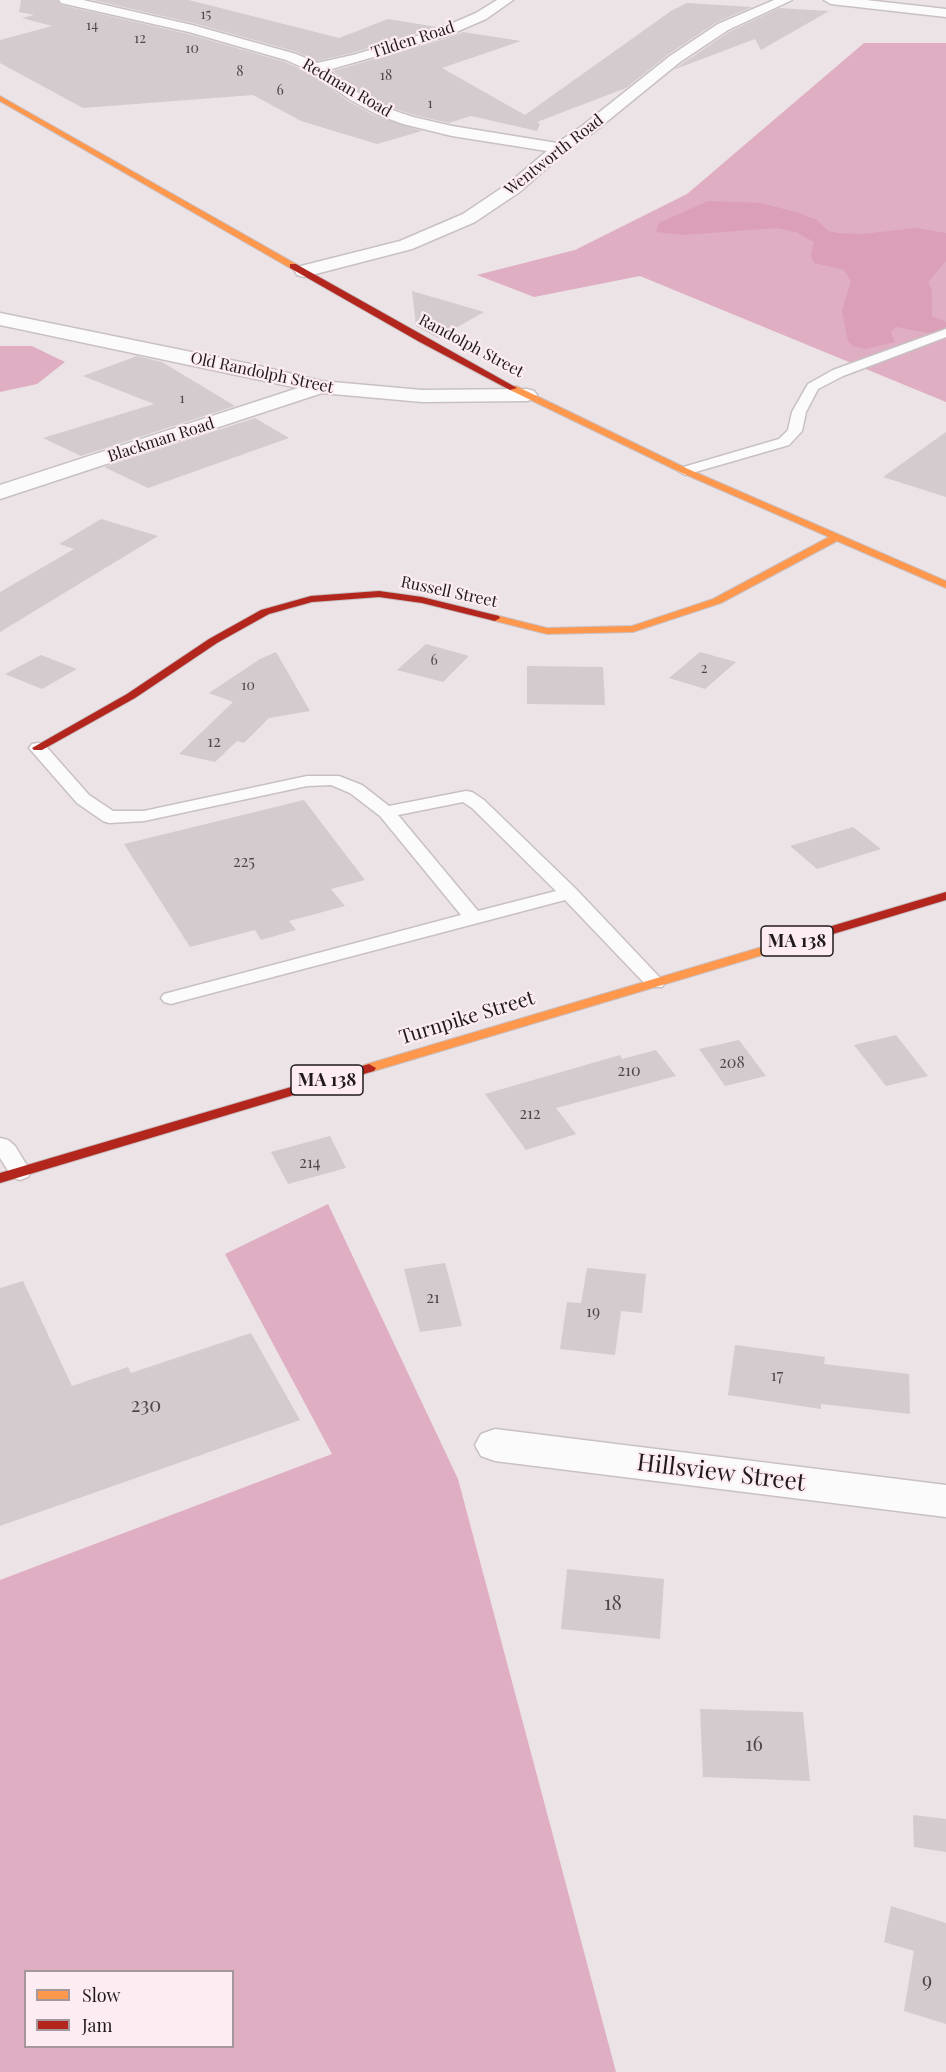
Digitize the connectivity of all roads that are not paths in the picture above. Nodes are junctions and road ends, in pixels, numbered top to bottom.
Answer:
1 (66, 0) edge
2 (506, 0) edge
3 (785, 0) edge
4 (831, 0) edge
5 (946, 13) edge
6 (316, 68) junction
7 (0, 98) edge
8 (560, 148) junction
9 (304, 271) junction
10 (0, 320) edge
11 (946, 333) edge
12 (321, 387) junction
13 (527, 395) junction
14 (685, 471) junction
15 (0, 492) edge
16 (835, 538) junction
17 (946, 585) edge
18 (38, 748) joint
19 (386, 812) junction
20 (569, 893) junction
21 (946, 896) edge
22 (473, 917) junction
23 (655, 983) junction
24 (171, 998) dead end
25 (0, 1145) edge
26 (10, 1175) edge
27 (495, 1445) dead end
28 (946, 1501) edge

1 - 6 street, Redman Road
2 - 6 street, Tilden Road
3 - 8 street, Wentworth Road
4 - 5 street
6 - 8 street, Redman Road
7 - 9 main road, Randolph Street
8 - 9 street, Wentworth Road
9 - 13 main road, Randolph Street
10 - 12 street, Old Randolph Street
11 - 14 lane
12 - 13 street, Old Randolph Street
12 - 15 street, Blackman Road
13 - 14 main road, Randolph Street
14 - 16 main road, Randolph Street
16 - 17 main road, Randolph Street
16 - 18 main road, Russell Street
18 - 19 lane
19 - 20 lane
19 - 22 lane
20 - 22 lane
20 - 23 lane
21 - 23 main road, Turnpike Street / MA 138
22 - 24 lane
23 - 26 main road, Turnpike Street / MA 138
25 - 26 lane
27 - 28 street, Hillsview Street

